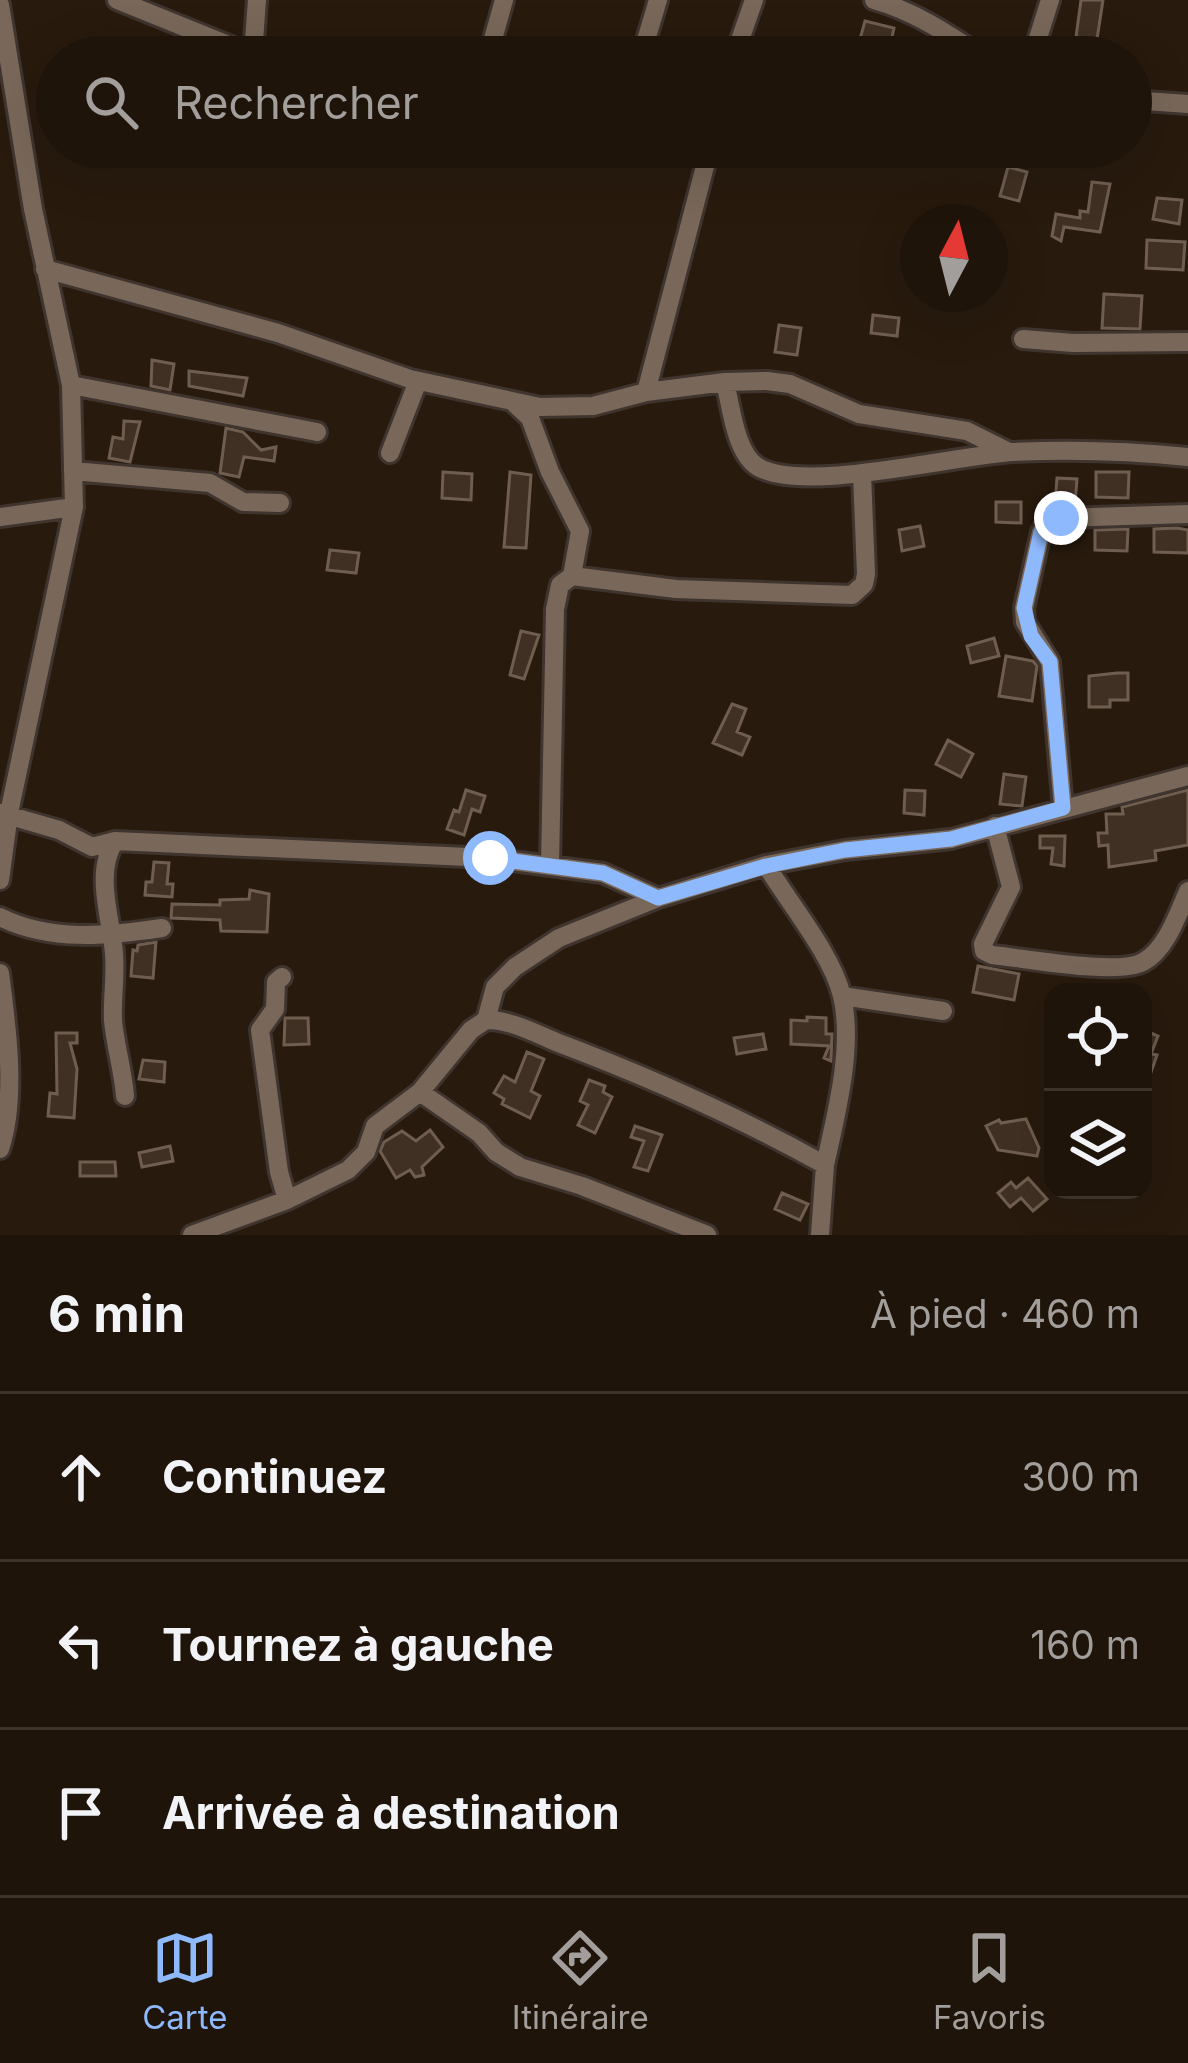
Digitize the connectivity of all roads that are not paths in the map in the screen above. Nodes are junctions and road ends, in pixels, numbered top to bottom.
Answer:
1 (117, 0) edge
2 (257, 0) edge
3 (504, 0) edge
4 (658, 0) edge
5 (754, 0) edge
6 (874, 0) edge
7 (1050, 0) edge
8 (0, 4) edge
9 (206, 36) edge
10 (256, 36) edge
11 (494, 36) edge
12 (647, 36) edge
13 (741, 36) edge
14 (950, 36) edge
15 (1039, 36) edge
16 (1152, 101) edge
17 (1188, 104) edge
18 (705, 168) edge
19 (45, 269) junction
20 (1023, 339) dead end
21 (1188, 342) edge
22 (418, 381) junction
23 (725, 382) junction
24 (70, 385) junction
25 (646, 392) junction
26 (513, 402) junction
27 (316, 432) dead end
28 (1009, 452) junction
29 (390, 453) dead end
30 (1188, 457) edge
31 (73, 471) junction
32 (862, 474) junction
33 (280, 503) dead end
34 (74, 508) junction
35 (1188, 514) edge
36 (0, 517) edge
37 (572, 576) junction
38 (1188, 776) edge
39 (1063, 808) junction
40 (5, 813) edge
41 (995, 826) junction
42 (115, 842) junction
43 (550, 866) junction
44 (766, 866) junction
45 (0, 880) edge
46 (1188, 891) edge
47 (658, 898) junction
48 (0, 916) edge
49 (162, 928) dead end
50 (112, 935) junction
51 (0, 973) edge
52 (282, 977) dead end
53 (842, 996) junction
54 (944, 1011) dead end
55 (486, 1020) junction
56 (420, 1092) junction
57 (125, 1096) dead end
58 (0, 1149) edge
59 (825, 1165) junction
60 (287, 1200) junction
61 (223, 1229) edge
62 (191, 1235) edge
63 (707, 1235) edge
64 (820, 1235) edge

1 - 9 street
2 - 10 street
3 - 11 street
4 - 12 street
5 - 13 street
6 - 14 street
7 - 15 street
8 - 19 street
16 - 17 street
18 - 25 street
19 - 22 street
19 - 24 street
20 - 21 street
22 - 26 street
22 - 29 street
23 - 25 street
23 - 28 street
23 - 32 street
24 - 27 street
24 - 31 street
25 - 26 street
26 - 37 street
28 - 30 street
28 - 32 street
31 - 33 street
31 - 34 street
32 - 37 street
34 - 36 street
34 - 40 street
35 - 39 street
37 - 43 street
38 - 39 street
39 - 41 street
40 - 42 street
40 - 45 street
41 - 44 street
41 - 46 street
42 - 43 street
42 - 50 street
43 - 47 street
44 - 47 street
44 - 53 street
47 - 55 street
48 - 50 street
49 - 50 street
50 - 57 street
51 - 58 street
52 - 60 street
53 - 54 street
53 - 59 street
55 - 56 street
55 - 59 street
56 - 60 street
56 - 63 street
59 - 64 street
60 - 61 street
61 - 62 street

